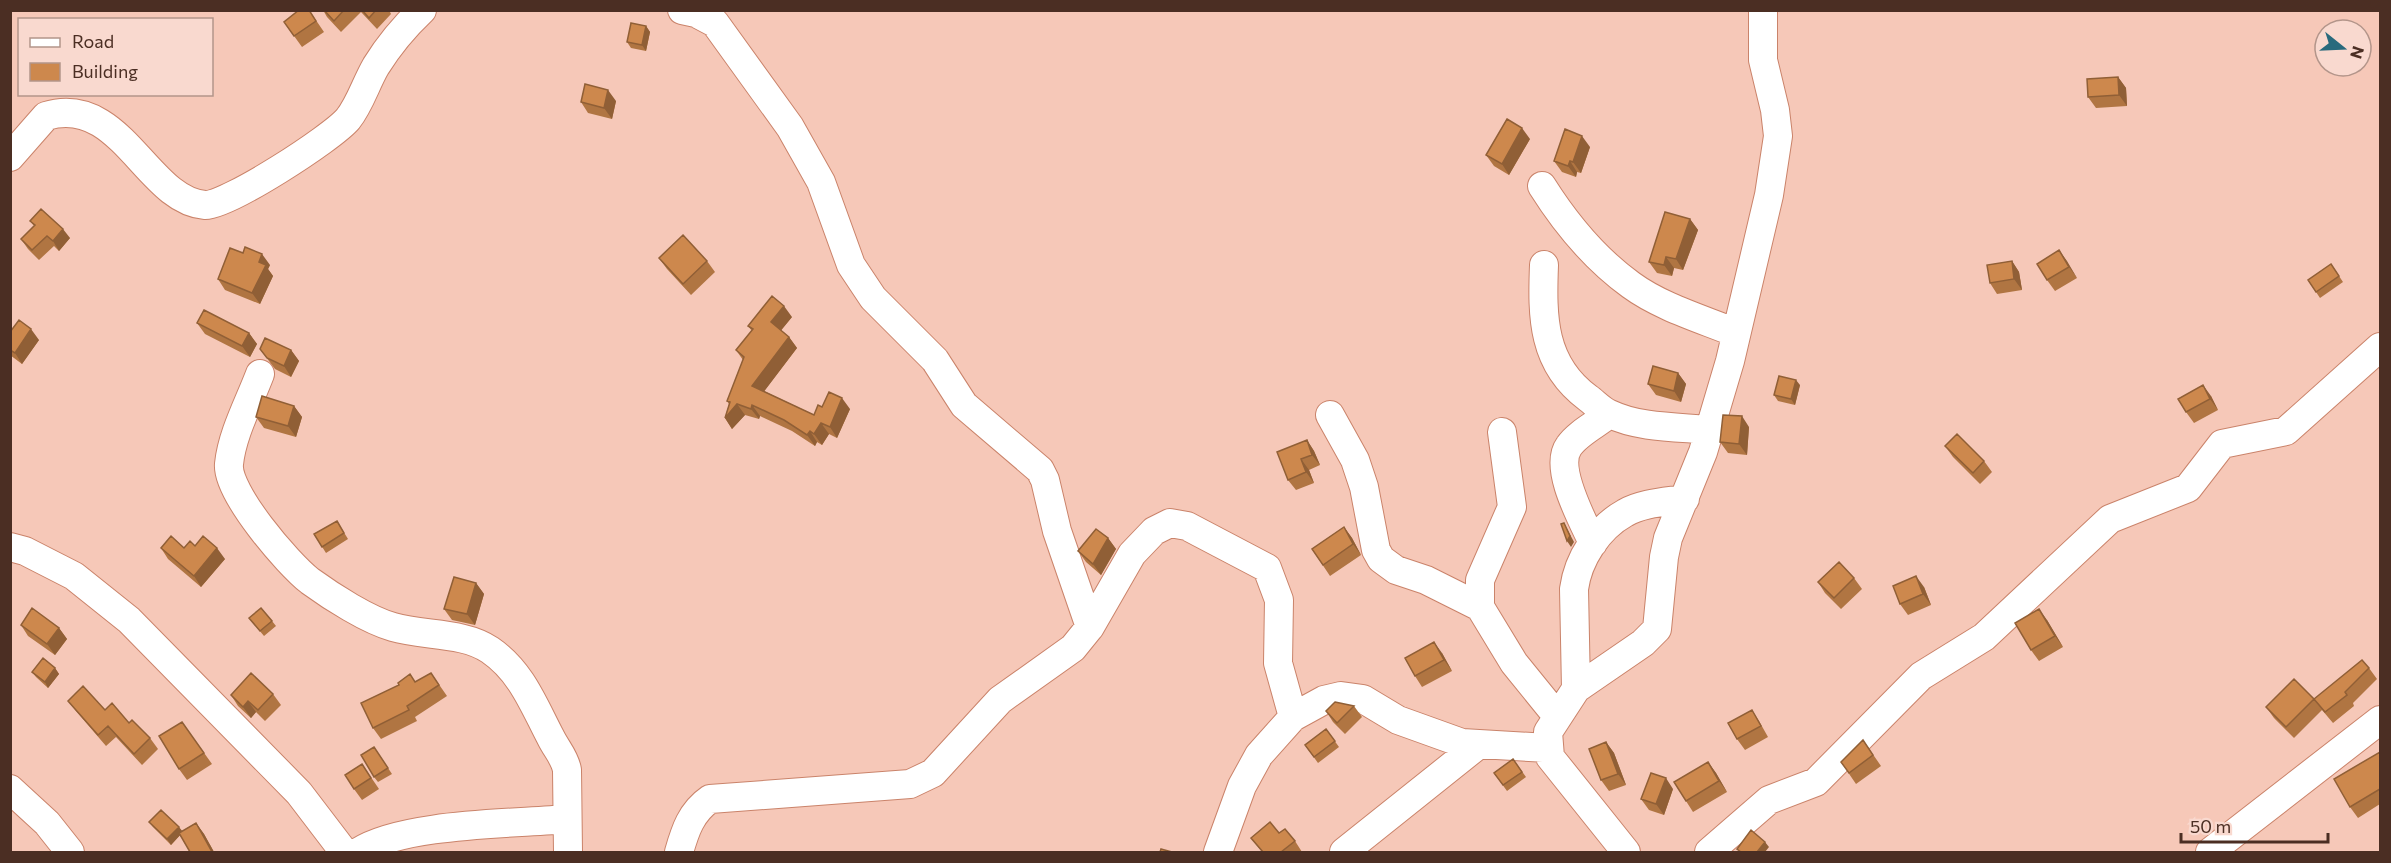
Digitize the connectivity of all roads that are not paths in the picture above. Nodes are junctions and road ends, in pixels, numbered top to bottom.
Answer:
1 (422, 10) edge
2 (682, 10) edge
3 (1763, 10) edge
4 (46, 116) junction
5 (10, 123) edge
6 (10, 157) edge
7 (1542, 186) dead end
8 (1544, 265) dead end
9 (1736, 333) junction
10 (2380, 347) edge
11 (260, 374) dead end
12 (1609, 414) junction
13 (1330, 415) dead end
14 (1710, 430) junction
15 (1502, 432) dead end
16 (1685, 499) junction
17 (1593, 543) junction
18 (10, 547) edge
19 (1480, 607) junction
20 (1090, 627) junction
21 (1576, 689) junction
22 (1557, 716) junction
23 (1293, 717) junction
24 (2380, 720) edge
25 (1478, 745) junction
26 (1548, 748) junction
27 (10, 789) edge
28 (567, 819) junction
29 (70, 852) edge
30 (344, 852) edge
31 (358, 852) edge
32 (568, 852) edge
33 (679, 852) edge
34 (1218, 852) edge
35 (1344, 852) edge
36 (1626, 852) edge
37 (1709, 852) edge
38 (2210, 852) edge

1 - 4 street
2 - 20 street
3 - 9 street
4 - 5 street
4 - 6 street
7 - 9 street
8 - 12 street
9 - 14 street
10 - 37 street
11 - 28 street
12 - 14 street
12 - 17 street
13 - 19 street
14 - 16 street
15 - 19 street
16 - 17 street
16 - 21 street
17 - 21 street
18 - 30 street
19 - 22 street
20 - 23 street
20 - 33 street
21 - 22 street
22 - 26 street
23 - 25 street
23 - 34 street
24 - 38 street
25 - 26 street
25 - 35 street
26 - 36 street
27 - 29 street
28 - 31 street
28 - 32 street

